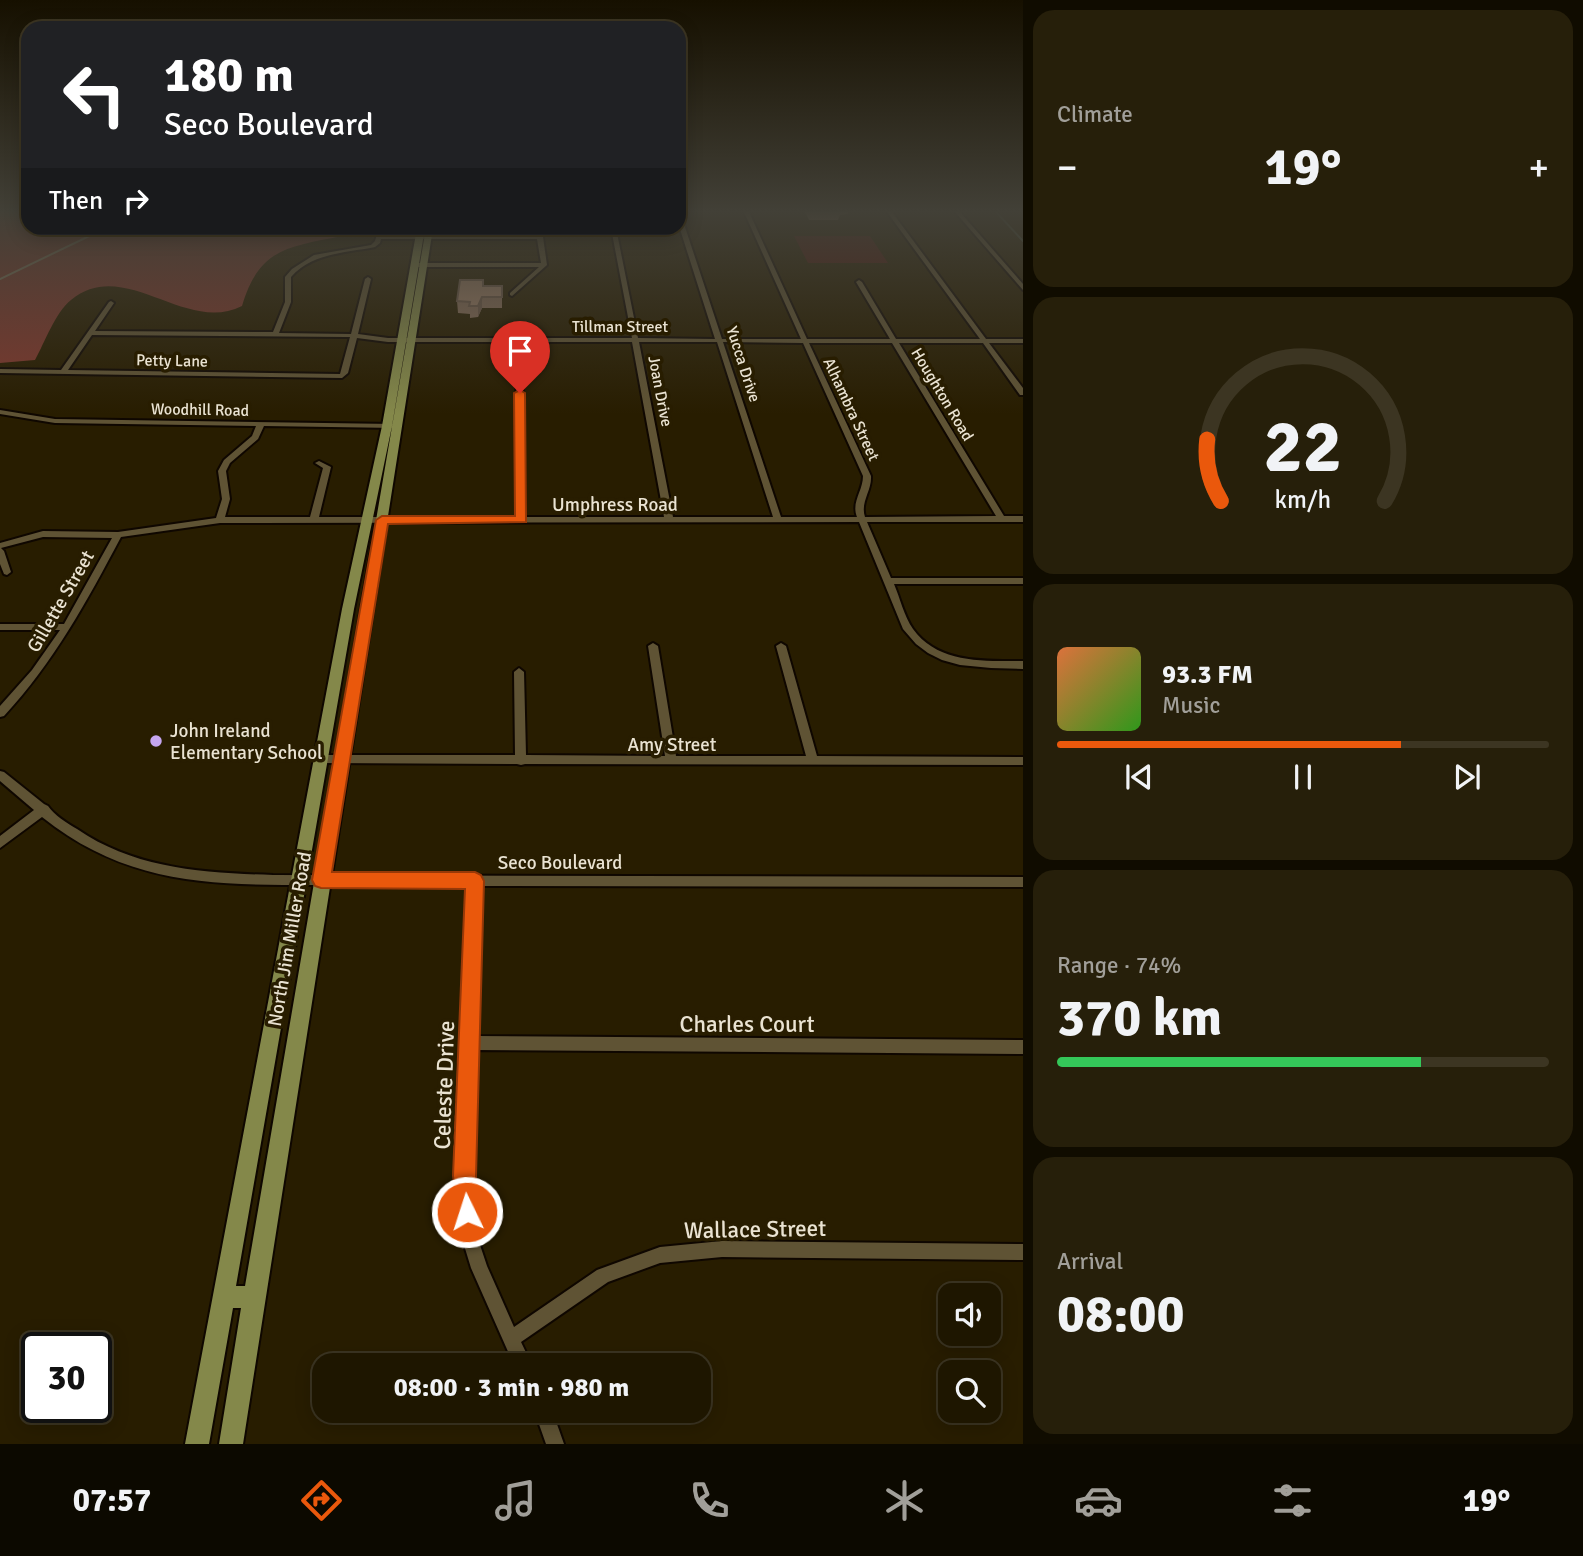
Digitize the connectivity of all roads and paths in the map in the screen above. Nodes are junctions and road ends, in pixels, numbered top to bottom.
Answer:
1 (288, 279) edge
2 (368, 279) dead end
3 (412, 279) edge
4 (423, 279) edge
5 (528, 279) edge
6 (624, 279) edge
7 (699, 279) edge
8 (777, 279) edge
9 (939, 279) edge
10 (859, 282) dead end
11 (512, 293) dead end
12 (111, 303) dead end
13 (91, 333) junction
14 (275, 335) junction
15 (355, 336) junction
16 (402, 340) junction
17 (413, 340) junction
18 (516, 340) junction
19 (635, 340) junction
20 (719, 340) junction
21 (805, 340) junction
22 (894, 340) junction
23 (984, 341) junction
24 (1023, 341) edge
25 (0, 371) edge
26 (63, 372) junction
27 (1023, 393) edge
28 (4, 413) edge
29 (0, 422) edge
30 (261, 424) junction
31 (387, 426) junction
32 (401, 426) junction
33 (319, 463) dead end
34 (521, 519) junction
35 (1023, 519) edge
36 (220, 520) junction
37 (314, 520) junction
38 (368, 520) junction
39 (382, 520) junction
40 (669, 520) junction
41 (778, 520) junction
42 (862, 520) junction
43 (1002, 520) junction
44 (118, 535) junction
45 (0, 549) edge
46 (7, 572) dead end
47 (887, 581) junction
48 (1023, 581) edge
49 (348, 609) junction
50 (366, 609) junction
51 (0, 627) edge
52 (67, 627) junction
53 (653, 646) dead end
54 (781, 646) dead end
55 (1023, 664) edge
56 (519, 672) dead end
57 (0, 713) edge
58 (322, 759) junction
59 (340, 760) junction
60 (521, 761) junction
61 (671, 761) junction
62 (813, 761) junction
63 (1023, 761) edge
64 (0, 775) edge
65 (44, 809) junction
66 (0, 843) edge
67 (321, 880) junction
68 (299, 881) junction
69 (475, 881) junction
70 (1023, 882) edge
71 (470, 1043) junction
72 (1023, 1047) edge
73 (1023, 1252) edge
74 (224, 1297) junction
75 (253, 1297) junction
76 (511, 1339) junction
77 (517, 1353) edge
78 (548, 1423) edge
79 (197, 1444) edge
80 (231, 1444) edge
81 (555, 1444) edge

1 - 14 street
2 - 15 street
3 - 16 main road, North Jim Miller Road
4 - 17 main road, North Jim Miller Road
5 - 11 street
6 - 19 street, Joan Drive
7 - 20 street, Yucca Drive
8 - 21 street, Alhambra Street
9 - 23 street
10 - 22 street, Houghton Road
12 - 13 street
13 - 14 street, Tillman Street
13 - 26 street
14 - 15 street, Tillman Street
15 - 16 street, Tillman Street
15 - 26 street, Petty Lane
16 - 17 street, Tillman Street
16 - 31 main road, North Jim Miller Road
17 - 18 street, Tillman Street
17 - 32 main road, North Jim Miller Road
18 - 19 street, Tillman Street
18 - 34 street
19 - 20 street, Tillman Street
19 - 40 street, Joan Drive
20 - 21 street, Tillman Street
20 - 41 street, Yucca Drive
21 - 22 street, Tillman Street
21 - 42 street, Alhambra Street
22 - 23 street, Tillman Street
22 - 43 street, Houghton Road
23 - 24 street, Tillman Street
23 - 27 street
25 - 26 street, Petty Lane
28 - 29 street
28 - 30 street, Woodhill Road
30 - 31 street, Woodhill Road
30 - 36 street
31 - 32 street, Woodhill Road
31 - 38 main road, North Jim Miller Road
32 - 39 main road, North Jim Miller Road
33 - 37 street
34 - 39 street, Umphress Road
34 - 40 street, Umphress Road
35 - 43 street, Umphress Road
36 - 37 street, Umphress Road
36 - 44 street, Umphress Road
37 - 38 street, Umphress Road
38 - 39 street, Umphress Road
38 - 49 main road, North Jim Miller Road
39 - 50 main road, North Jim Miller Road
40 - 41 street, Umphress Road
41 - 42 street, Umphress Road
42 - 43 street, Umphress Road
42 - 47 street
44 - 45 street, Umphress Road
44 - 52 street, Gillette Street
45 - 46 street
47 - 48 street
47 - 55 street
49 - 50 main road
49 - 58 main road, North Jim Miller Road
50 - 59 main road, North Jim Miller Road
51 - 52 street
52 - 57 street, Gillette Street
53 - 61 street
54 - 62 street
56 - 60 street
58 - 59 street, Amy Street
58 - 68 main road, North Jim Miller Road
59 - 60 street, Amy Street
59 - 67 main road, North Jim Miller Road
60 - 61 street, Amy Street
61 - 62 street, Amy Street
62 - 63 street, Amy Street
64 - 65 street, Seco Boulevard
65 - 66 street
65 - 68 street, Seco Boulevard
67 - 68 street, Seco Boulevard
67 - 69 street, Seco Boulevard
67 - 75 main road, North Jim Miller Road
68 - 74 main road, North Jim Miller Road
69 - 70 street, Seco Boulevard
69 - 71 street, Celeste Drive
71 - 72 street, Charles Court
71 - 76 street, Celeste Drive
73 - 76 street, Wallace Street
74 - 75 main road
74 - 79 main road, North Jim Miller Road
75 - 80 main road, North Jim Miller Road
76 - 77 street, Celeste Drive
78 - 81 street

